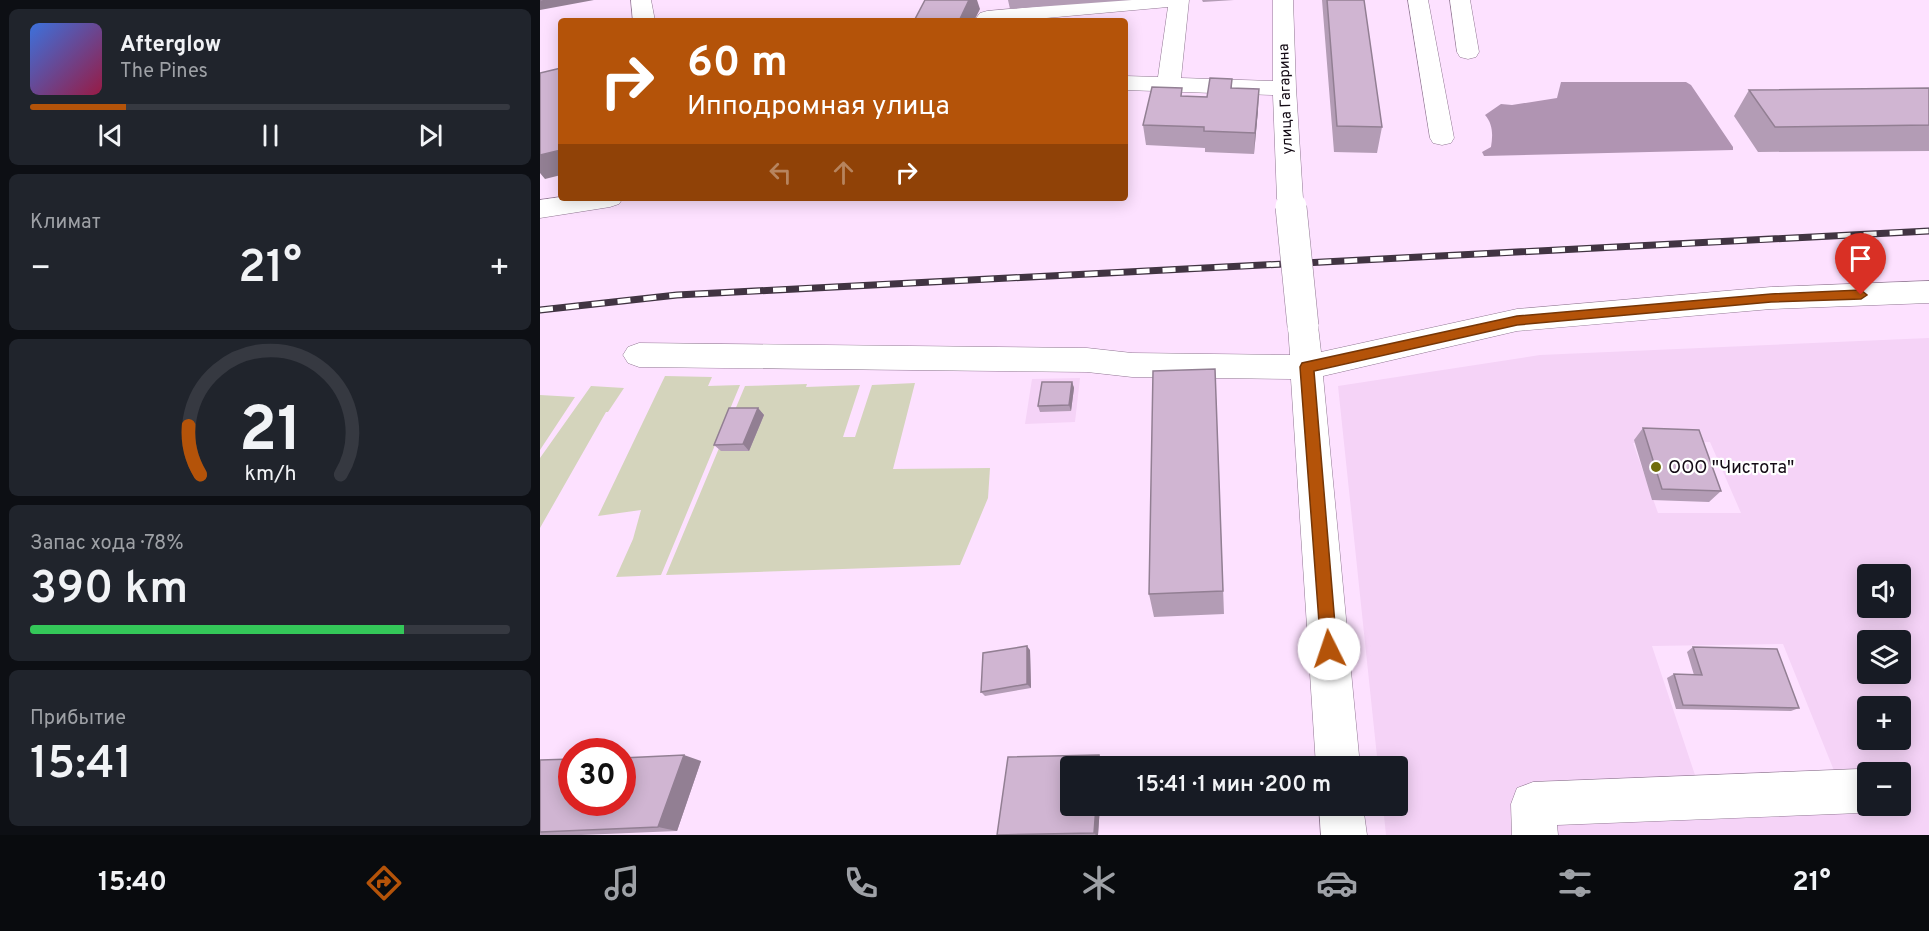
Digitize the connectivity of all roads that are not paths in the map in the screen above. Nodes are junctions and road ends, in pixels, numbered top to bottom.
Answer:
1 (641, 0) edge
2 (1178, 0) edge
3 (1283, 0) edge
4 (1419, 0) edge
5 (1460, 0) edge
6 (644, 18) edge
7 (986, 18) edge
8 (1468, 52) dead end
9 (1128, 83) edge
10 (1169, 84) junction
11 (1284, 88) junction
12 (1442, 138) dead end
13 (589, 201) edge
14 (540, 208) edge
15 (1929, 292) edge
16 (639, 355) dead end
17 (1307, 367) junction
18 (1337, 756) edge
19 (1857, 791) edge
20 (1342, 816) edge
21 (1344, 835) edge
22 (1535, 835) edge

1 - 6 street
2 - 7 street
2 - 10 street
3 - 11 street, улица Гагарина
4 - 12 street
5 - 8 street
9 - 10 street
10 - 11 street
11 - 17 street, улица Гагарина, bridge
13 - 14 street
15 - 17 street
16 - 17 street
17 - 18 street
19 - 22 street
20 - 21 street

